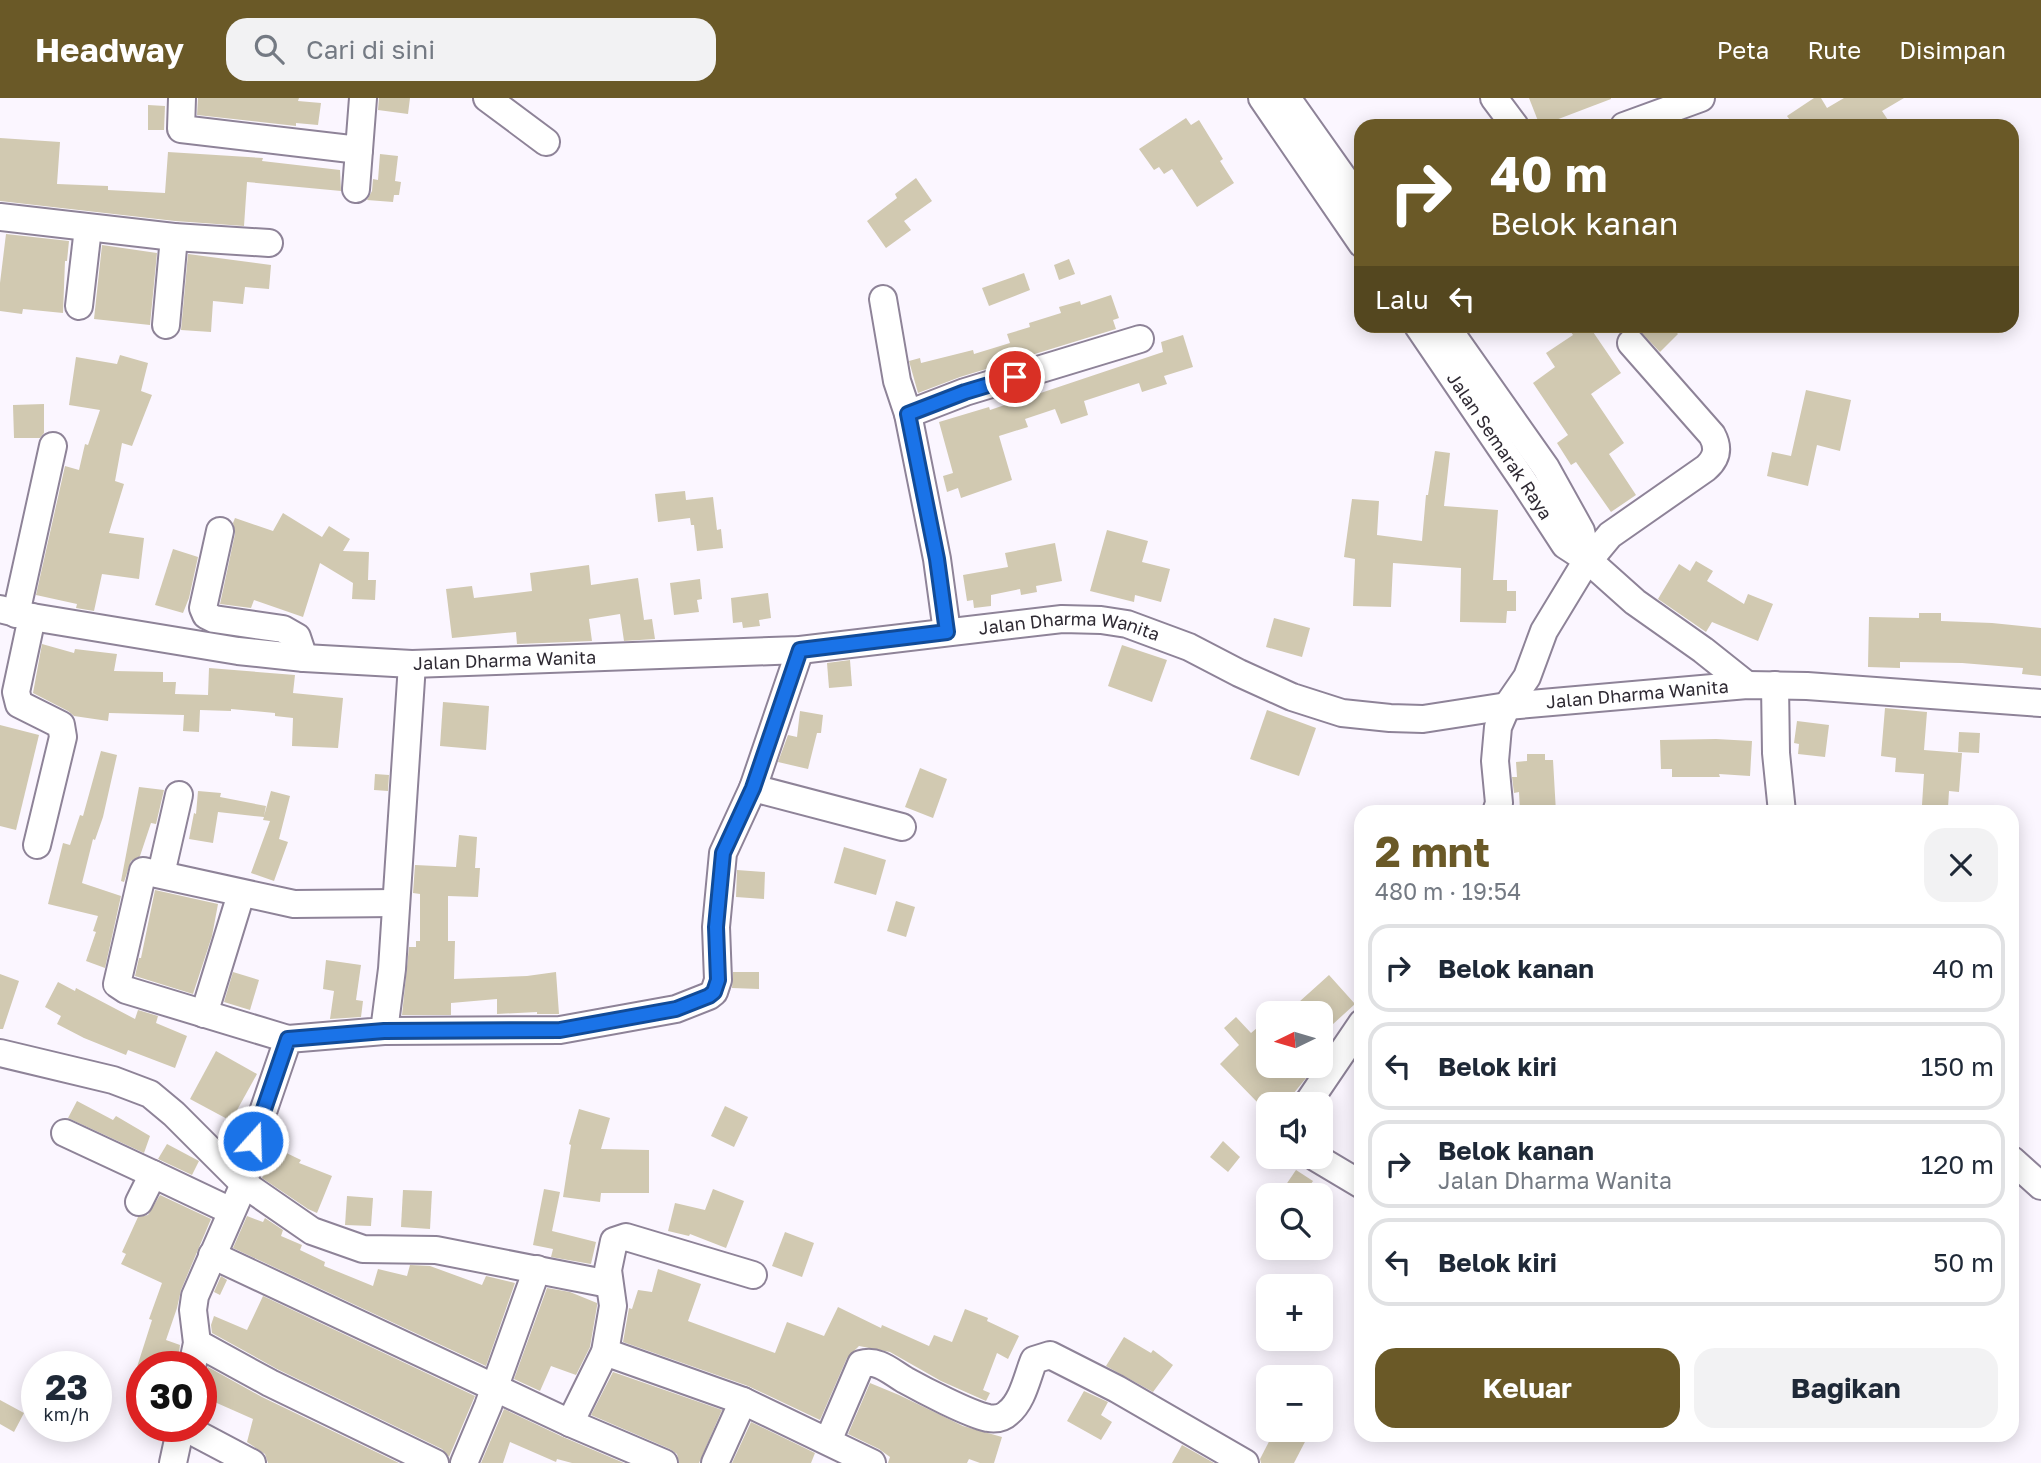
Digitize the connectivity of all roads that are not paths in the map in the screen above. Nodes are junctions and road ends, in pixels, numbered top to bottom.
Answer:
1 (182, 98) edge
2 (363, 98) edge
3 (486, 98) edge
4 (1262, 98) edge
5 (1287, 98) edge
6 (1493, 98) edge
7 (1701, 98) edge
8 (1510, 119) edge
9 (1643, 119) edge
10 (545, 142) dead end
11 (359, 150) junction
12 (356, 189) dead end
13 (1354, 193) edge
14 (0, 217) edge
15 (88, 228) junction
16 (1354, 231) edge
17 (174, 237) junction
18 (269, 243) dead end
19 (883, 299) dead end
20 (79, 306) dead end
21 (166, 325) dead end
22 (1423, 333) edge
23 (1451, 333) edge
24 (1140, 340) dead end
25 (1631, 343) dead end
26 (908, 414) junction
27 (53, 446) dead end
28 (220, 531) dead end
29 (1588, 560) junction
30 (16, 613) edge
31 (947, 632) junction
32 (800, 650) junction
33 (304, 658) junction
34 (412, 664) junction
35 (1747, 685) junction
36 (1775, 685) junction
37 (2041, 703) edge
38 (1507, 706) junction
39 (753, 788) junction
40 (179, 795) dead end
41 (1498, 805) edge
42 (1781, 805) edge
43 (902, 827) dead end
44 (37, 845) dead end
45 (161, 874) junction
46 (241, 894) junction
47 (395, 903) junction
48 (204, 1014) junction
49 (384, 1031) junction
50 (1354, 1035) edge
51 (288, 1039) junction
52 (0, 1053) edge
53 (1315, 1092) edge
54 (65, 1133) dead end
55 (2019, 1166) edge
56 (1333, 1168) edge
57 (153, 1174) junction
58 (1354, 1180) edge
59 (244, 1184) junction
60 (2041, 1186) edge
61 (139, 1202) dead end
62 (230, 1211) junction
63 (212, 1255) junction
64 (537, 1269) junction
65 (753, 1275) dead end
66 (609, 1284) junction
67 (194, 1351) edge
68 (605, 1352) junction
69 (217, 1363) edge
70 (494, 1386) junction
71 (743, 1401) junction
72 (570, 1423) junction
73 (828, 1441) junction
74 (178, 1442) edge
75 (212, 1442) edge
76 (173, 1463) edge
77 (252, 1463) edge
78 (435, 1463) edge
79 (464, 1463) edge
80 (664, 1463) edge
81 (715, 1463) edge
82 (872, 1463) edge
83 (1245, 1463) edge

1 - 11 street
2 - 11 street
3 - 10 street
4 - 16 street
5 - 13 street
6 - 8 street
7 - 9 street
11 - 12 street
14 - 15 street
15 - 17 street
15 - 20 street
17 - 18 street
17 - 21 street
19 - 26 street
22 - 29 street, Jalan Semarak Raya
23 - 29 street, Jalan Semarak Raya
24 - 26 street
25 - 29 street
26 - 31 street
27 - 30 street
28 - 33 street
29 - 35 street, Jalan Semarak Raya
29 - 38 street
30 - 33 street, Jalan Dharma Wanita
30 - 44 street
31 - 32 street, Jalan Dharma Wanita
31 - 38 street, Jalan Dharma Wanita
32 - 34 street, Jalan Dharma Wanita
32 - 39 street
33 - 34 street, Jalan Dharma Wanita
34 - 47 street
35 - 36 street, Jalan Dharma Wanita
35 - 38 street, Jalan Dharma Wanita
36 - 37 street, Jalan Dharma Wanita
36 - 42 street
38 - 41 street
39 - 43 street
39 - 49 street
40 - 45 street
45 - 46 street
45 - 48 street
46 - 47 street
46 - 48 street
47 - 49 street
48 - 51 street
49 - 51 street
50 - 53 street
51 - 59 street
52 - 59 street
54 - 57 street
55 - 60 street
56 - 58 street
57 - 61 street
57 - 62 street
59 - 62 street
59 - 64 street
62 - 63 street
63 - 67 street
63 - 70 street
64 - 66 street
64 - 70 street
65 - 66 street
66 - 68 street
68 - 71 street
68 - 72 street
69 - 78 street
70 - 72 street
70 - 79 street
71 - 73 street
71 - 81 street
72 - 80 street
73 - 82 street
73 - 83 street
74 - 76 street
75 - 77 street

